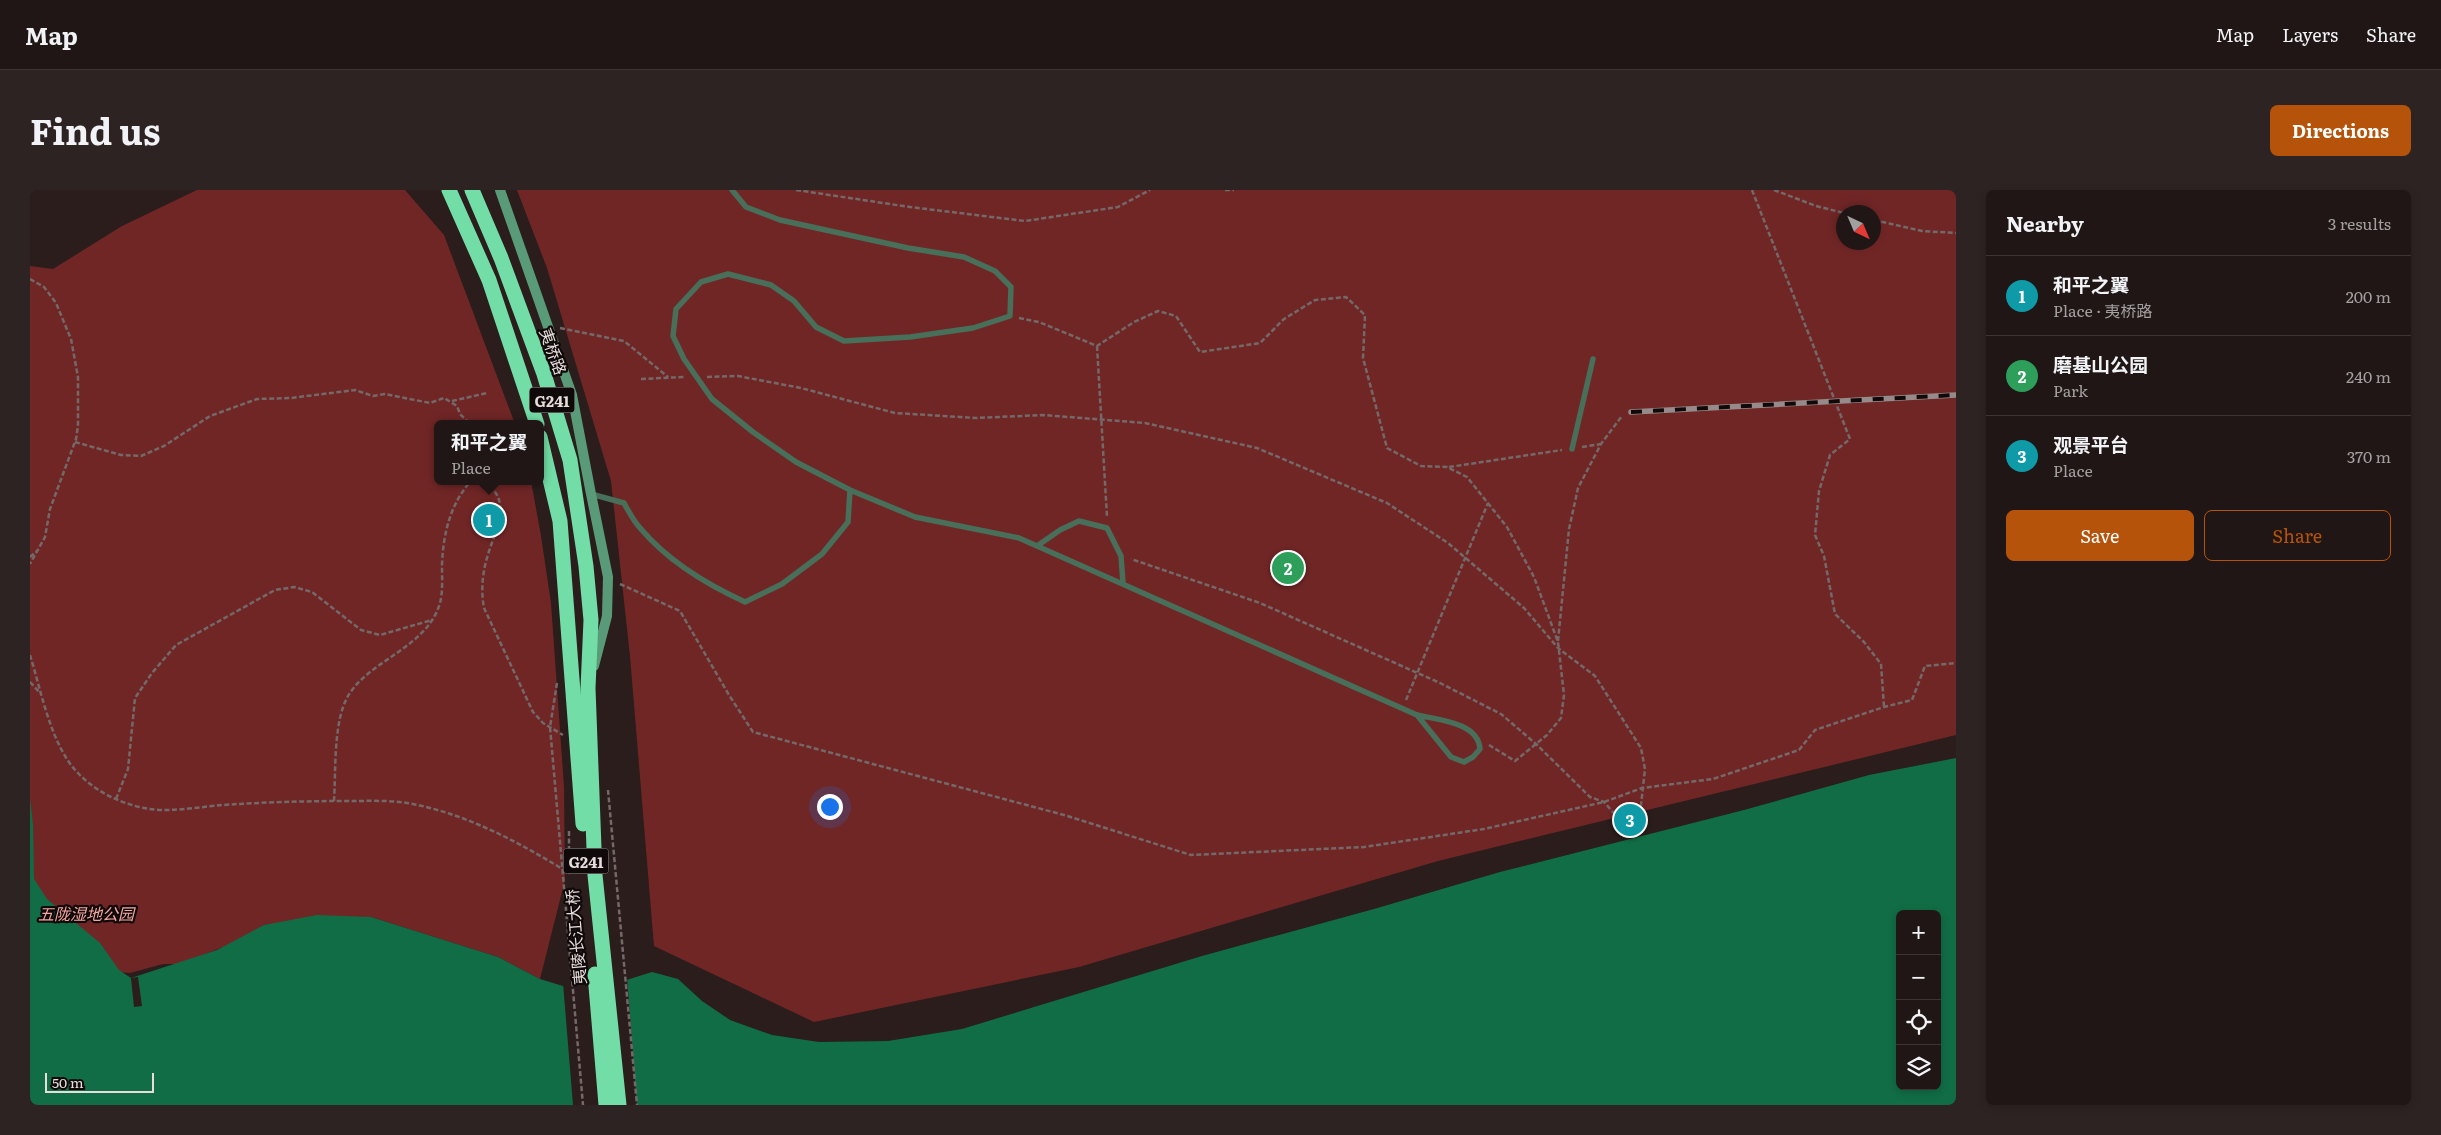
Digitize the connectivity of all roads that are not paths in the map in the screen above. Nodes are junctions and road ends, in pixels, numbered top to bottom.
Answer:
1 (448, 190) edge
2 (472, 190) edge
3 (500, 190) edge
4 (732, 190) edge
5 (1593, 359) dead end
6 (536, 420) edge
7 (1572, 449) road end
8 (544, 454) edge
9 (590, 489) junction
10 (850, 490) junction
11 (1037, 546) junction
12 (1123, 583) junction
13 (591, 620) joint
14 (588, 688) junction
15 (1417, 715) junction
16 (606, 1105) edge
17 (619, 1105) edge

1 - 6 highway, G241
2 - 13 highway, 夷桥路 / G241
3 - 9 street
4 - 10 lane
5 - 7 lane
8 - 16 highway, 夷陵长江大桥 / G241
9 - 10 lane
9 - 14 street
10 - 11 lane
11 - 12 lane
11 - 12 lane
12 - 15 lane
13 - 14 highway, 夷陵长江大桥 / G241
14 - 17 highway, 夷陵长江大桥 / G241
15 - 15 lane

